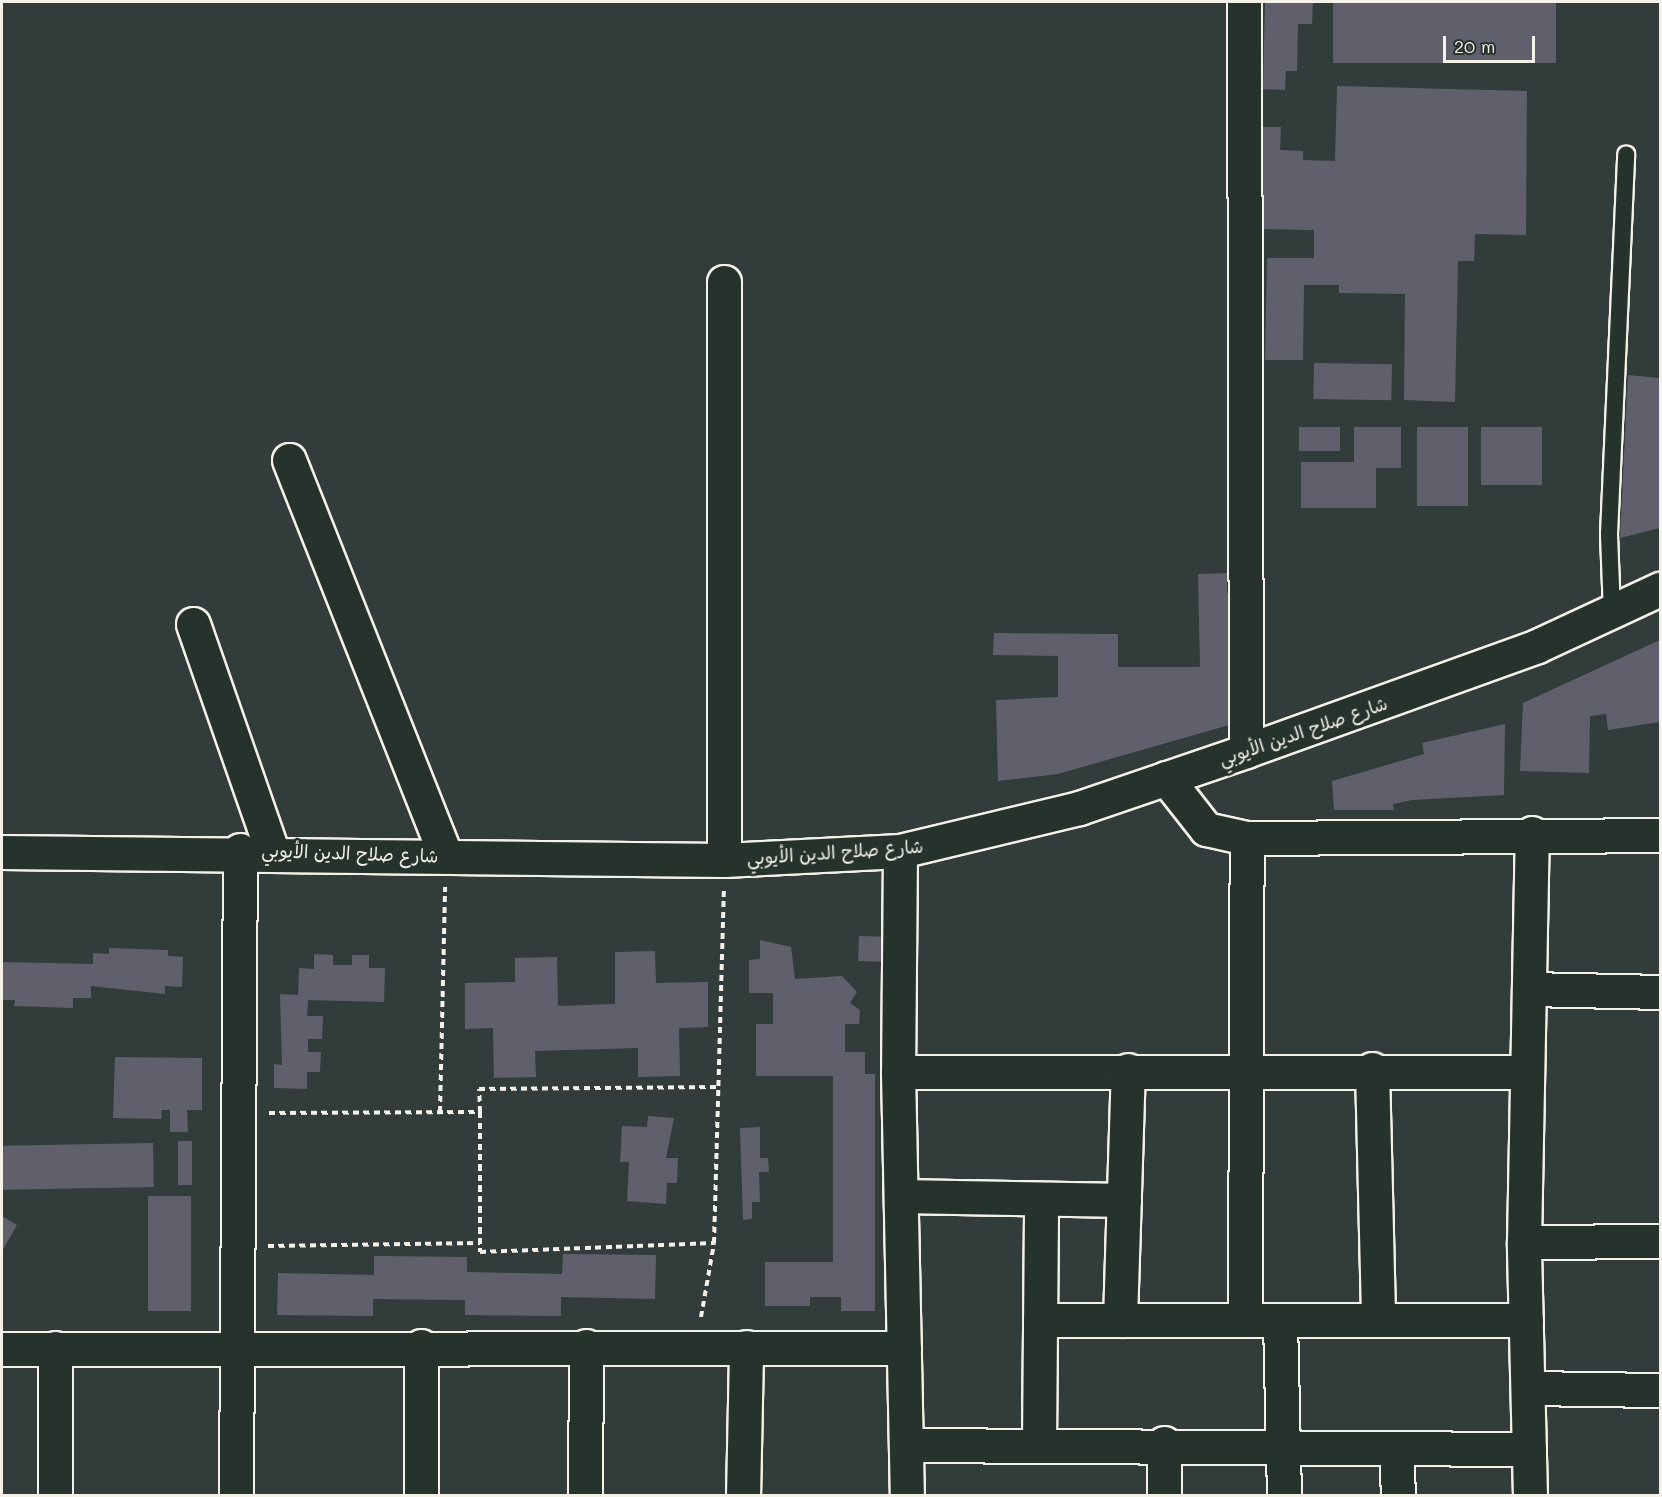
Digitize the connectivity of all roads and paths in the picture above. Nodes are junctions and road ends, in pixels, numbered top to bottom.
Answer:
1 (1244, 2) edge
2 (1626, 154) dead end
3 (724, 282) dead end
4 (289, 460) dead end
5 (1660, 589) edge
6 (1612, 613) junction
7 (193, 624) dead end
8 (1246, 751) junction
9 (1166, 778) junction
10 (1532, 833) junction
11 (1660, 835) edge
12 (1247, 838) junction
13 (240, 850) junction
14 (900, 850) junction
15 (272, 851) junction
16 (2, 852) edge
17 (446, 856) junction
18 (724, 860) junction
19 (1529, 989) junction
20 (1660, 992) edge
21 (1246, 1069) junction
22 (1372, 1069) junction
23 (1128, 1070) junction
24 (898, 1072) junction
25 (1526, 1072) junction
26 (720, 1087) junction
27 (440, 1112) junction
28 (480, 1112) junction
29 (235, 1113) junction
30 (901, 1196) junction
31 (1041, 1199) junction
32 (1124, 1200) junction
33 (1660, 1241) edge
34 (1524, 1242) junction
35 (480, 1243) junction
36 (714, 1243) junction
37 (235, 1246) junction
38 (1040, 1320) junction
39 (1120, 1320) junction
40 (1245, 1320) junction
41 (1280, 1320) junction
42 (1378, 1320) junction
43 (1526, 1320) junction
44 (235, 1345) junction
45 (421, 1346) junction
46 (586, 1347) junction
47 (696, 1347) junction
48 (746, 1347) junction
49 (55, 1348) junction
50 (904, 1348) junction
51 (2, 1349) edge
52 (1528, 1388) junction
53 (1660, 1390) edge
54 (1039, 1443) junction
55 (1164, 1443) junction
56 (1284, 1444) junction
57 (908, 1445) junction
58 (1396, 1448) junction
59 (1529, 1449) junction
60 (55, 1496) edge
61 (236, 1496) edge
62 (422, 1496) edge
63 (585, 1496) edge
64 (743, 1496) edge
65 (907, 1496) edge
66 (1164, 1496) edge
67 (1284, 1496) edge
68 (1398, 1496) edge
69 (1530, 1496) edge

1 - 8 street
2 - 6 lane
3 - 18 street
4 - 17 street
5 - 6 street, شارع صلاح الدين الأيوبي
6 - 8 street, شارع صلاح الدين الأيوبي
7 - 15 street
8 - 9 street, شارع صلاح الدين الأيوبي
9 - 12 street
9 - 14 street, شارع صلاح الدين الأيوبي
10 - 11 street
10 - 12 street
10 - 19 street
12 - 21 street
13 - 15 street, شارع صلاح الدين الأيوبي
13 - 16 street, شارع صلاح الدين الأيوبي
13 - 29 street
14 - 18 street, شارع صلاح الدين الأيوبي
14 - 24 street
15 - 17 street, شارع صلاح الدين الأيوبي
17 - 18 street, شارع صلاح الدين الأيوبي
17 - 27 path
18 - 26 path
19 - 20 street
19 - 25 street
21 - 22 street
21 - 23 street
21 - 40 street
22 - 25 street
22 - 42 street
23 - 24 street
23 - 32 street
24 - 30 street
25 - 34 street
26 - 28 path
26 - 36 path
27 - 28 path
27 - 29 path
28 - 35 path
29 - 37 street
30 - 31 street
30 - 50 street
31 - 32 street
31 - 38 street
32 - 39 street
33 - 34 street
34 - 43 street
35 - 36 path
35 - 37 path
36 - 47 path
37 - 44 street
38 - 39 street
38 - 54 street
39 - 40 street
40 - 41 street
41 - 42 street
41 - 56 street
42 - 43 street
43 - 52 street
44 - 45 street
44 - 49 street
44 - 61 street
45 - 46 street
45 - 62 street
46 - 47 street
46 - 63 street
47 - 48 street
48 - 50 street
48 - 64 street
49 - 51 street
49 - 60 street
50 - 57 street
52 - 53 street
52 - 59 street
54 - 55 street
54 - 57 street
55 - 56 street
55 - 66 street
56 - 58 street
56 - 67 street
57 - 65 street
58 - 59 street
58 - 68 street
59 - 69 street

